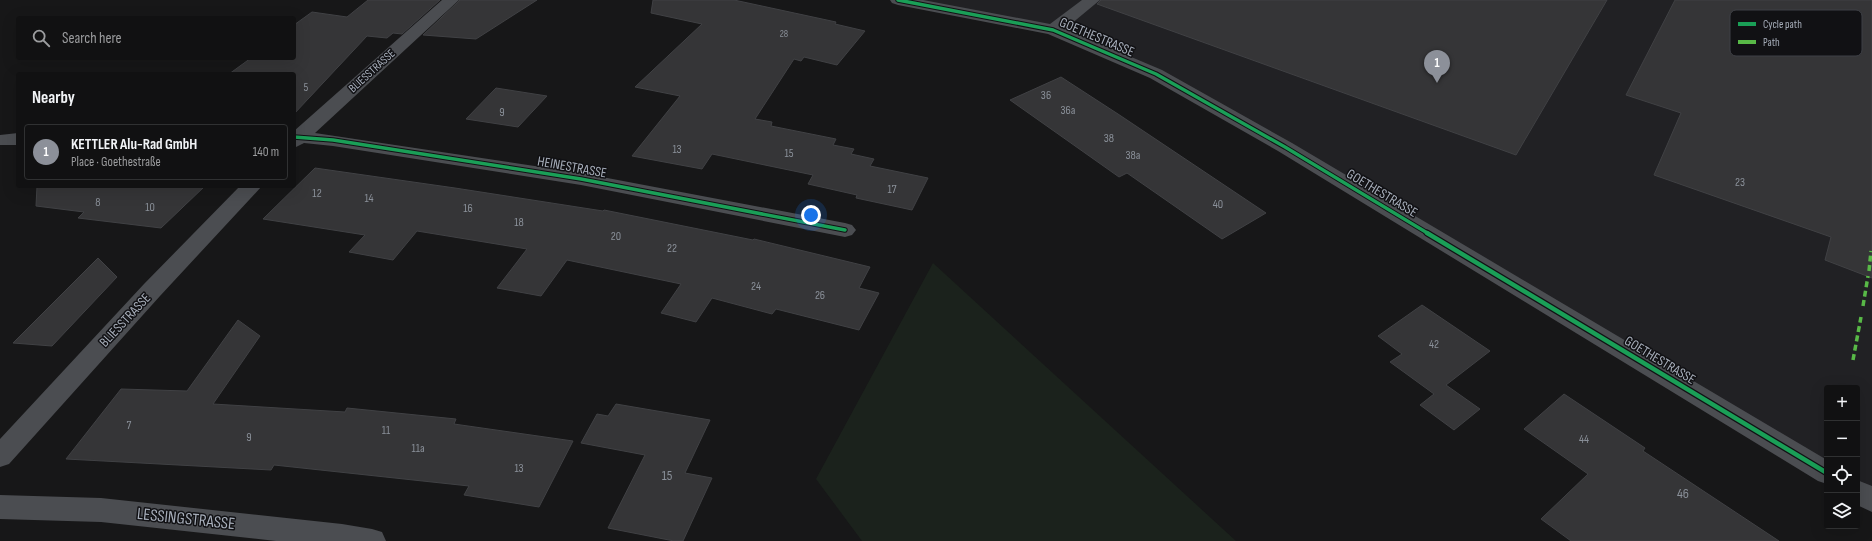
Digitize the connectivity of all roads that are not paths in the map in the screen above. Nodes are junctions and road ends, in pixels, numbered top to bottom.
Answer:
1 (451, 0) edge
2 (898, 0) edge
3 (1092, 0) edge
4 (1053, 30) junction
5 (296, 139) edge
6 (250, 188) edge
7 (845, 230) dead end
8 (0, 456) edge
9 (1824, 471) edge
10 (1860, 493) edge
11 (1872, 500) edge
12 (0, 507) edge
13 (372, 541) edge

1 - 5 street, BLIESSTRASSE
2 - 4 street, GOETHESTRASSE
3 - 4 street
4 - 9 street, GOETHESTRASSE
5 - 7 street, HEINESTRASSE
6 - 8 street, BLIESSTRASSE
10 - 11 street
12 - 13 street, LESSINGSTRASSE

